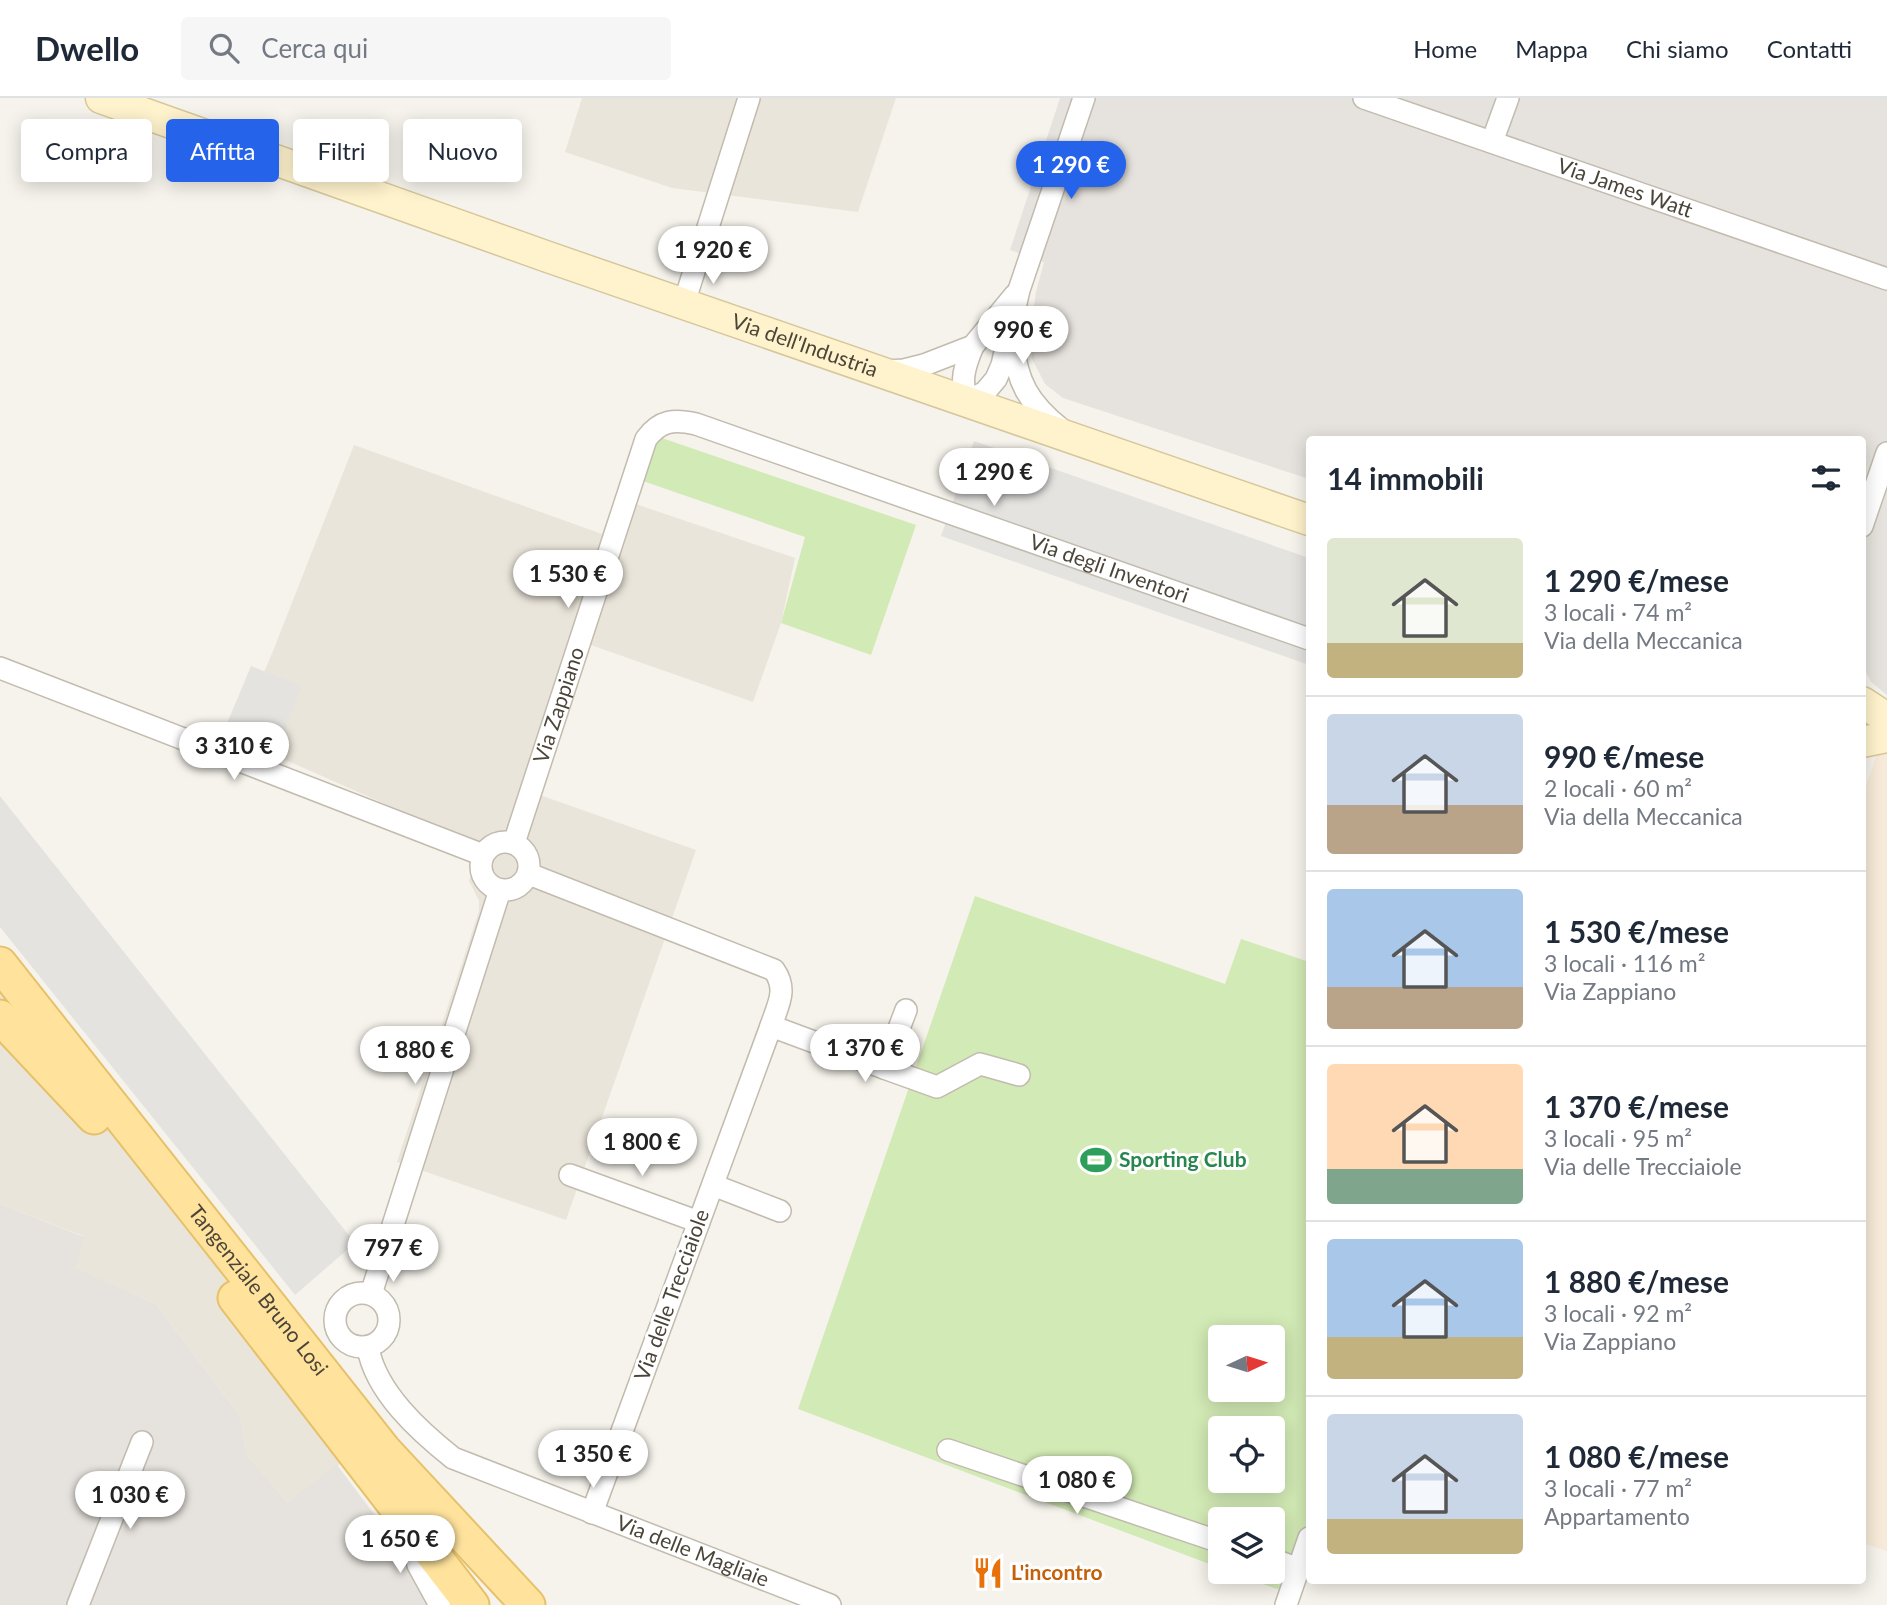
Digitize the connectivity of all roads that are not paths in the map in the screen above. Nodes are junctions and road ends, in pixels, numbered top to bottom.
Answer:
1 (101, 98) edge
2 (749, 98) edge
3 (1084, 98) edge
4 (1364, 98) edge
5 (1508, 98) edge
6 (1492, 142) junction
7 (1887, 279) edge
8 (1019, 290) junction
9 (684, 303) junction
10 (973, 346) junction
11 (881, 372) junction
12 (968, 401) junction
13 (671, 421) joint
14 (1071, 436) junction
15 (1887, 453) edge
16 (1866, 514) edge
17 (1306, 519) edge
18 (1306, 638) edge
19 (0, 668) edge
20 (1866, 705) edge
21 (1887, 718) edge
22 (1887, 737) edge
23 (1866, 741) edge
24 (514, 843) junction
25 (483, 855) junction
26 (529, 874) junction
27 (500, 890) junction
28 (0, 964) edge
29 (906, 1010) dead end
30 (0, 1017) edge
31 (771, 1026) junction
32 (884, 1068) junction
33 (1019, 1075) dead end
34 (570, 1175) dead end
35 (713, 1185) junction
36 (780, 1211) dead end
37 (699, 1222) junction
38 (371, 1294) junction
39 (368, 1348) junction
40 (142, 1442) dead end
41 (948, 1450) dead end
42 (592, 1513) junction
43 (412, 1528) junction
44 (1208, 1538) edge
45 (1306, 1547) edge
46 (1285, 1564) edge
47 (1299, 1569) junction
48 (517, 1601) edge
49 (78, 1605) edge
50 (440, 1605) edge
51 (472, 1605) edge
52 (830, 1605) edge
53 (1286, 1605) edge

1 - 9 street, Via dell'Industria
2 - 9 street
3 - 8 street
4 - 6 street, Via James Watt
5 - 6 street
6 - 7 street, Via James Watt
8 - 10 street
8 - 12 street
8 - 14 street
9 - 11 street, Via dell'Industria
10 - 11 street
10 - 12 street
11 - 12 street, Via dell'Industria
12 - 14 street, Via dell'Industria
13 - 18 street, Via degli Inventori
13 - 24 street, Via Zappiano
14 - 17 street, Via dell'Industria
15 - 16 street
19 - 25 street
20 - 21 street
22 - 23 street
24 - 25 street
24 - 26 street
25 - 27 street
26 - 27 street
26 - 31 street, Via delle Trecciaiole
27 - 38 street
28 - 48 main road, Tangenziale Bruno Losi
29 - 32 street
30 - 43 main road, Tangenziale Bruno Losi
31 - 32 street
31 - 35 street, Via delle Trecciaiole
32 - 33 street
34 - 37 street
35 - 36 street
35 - 37 street, Via delle Trecciaiole
37 - 42 street, Via delle Trecciaiole
38 - 39 street
38 - 39 street
39 - 42 street, Via delle Magliaie
40 - 49 street
41 - 44 street
42 - 52 street, Via delle Magliaie
43 - 50 street
43 - 51 main road, Tangenziale Bruno Losi
45 - 47 street
46 - 47 street
47 - 53 street

